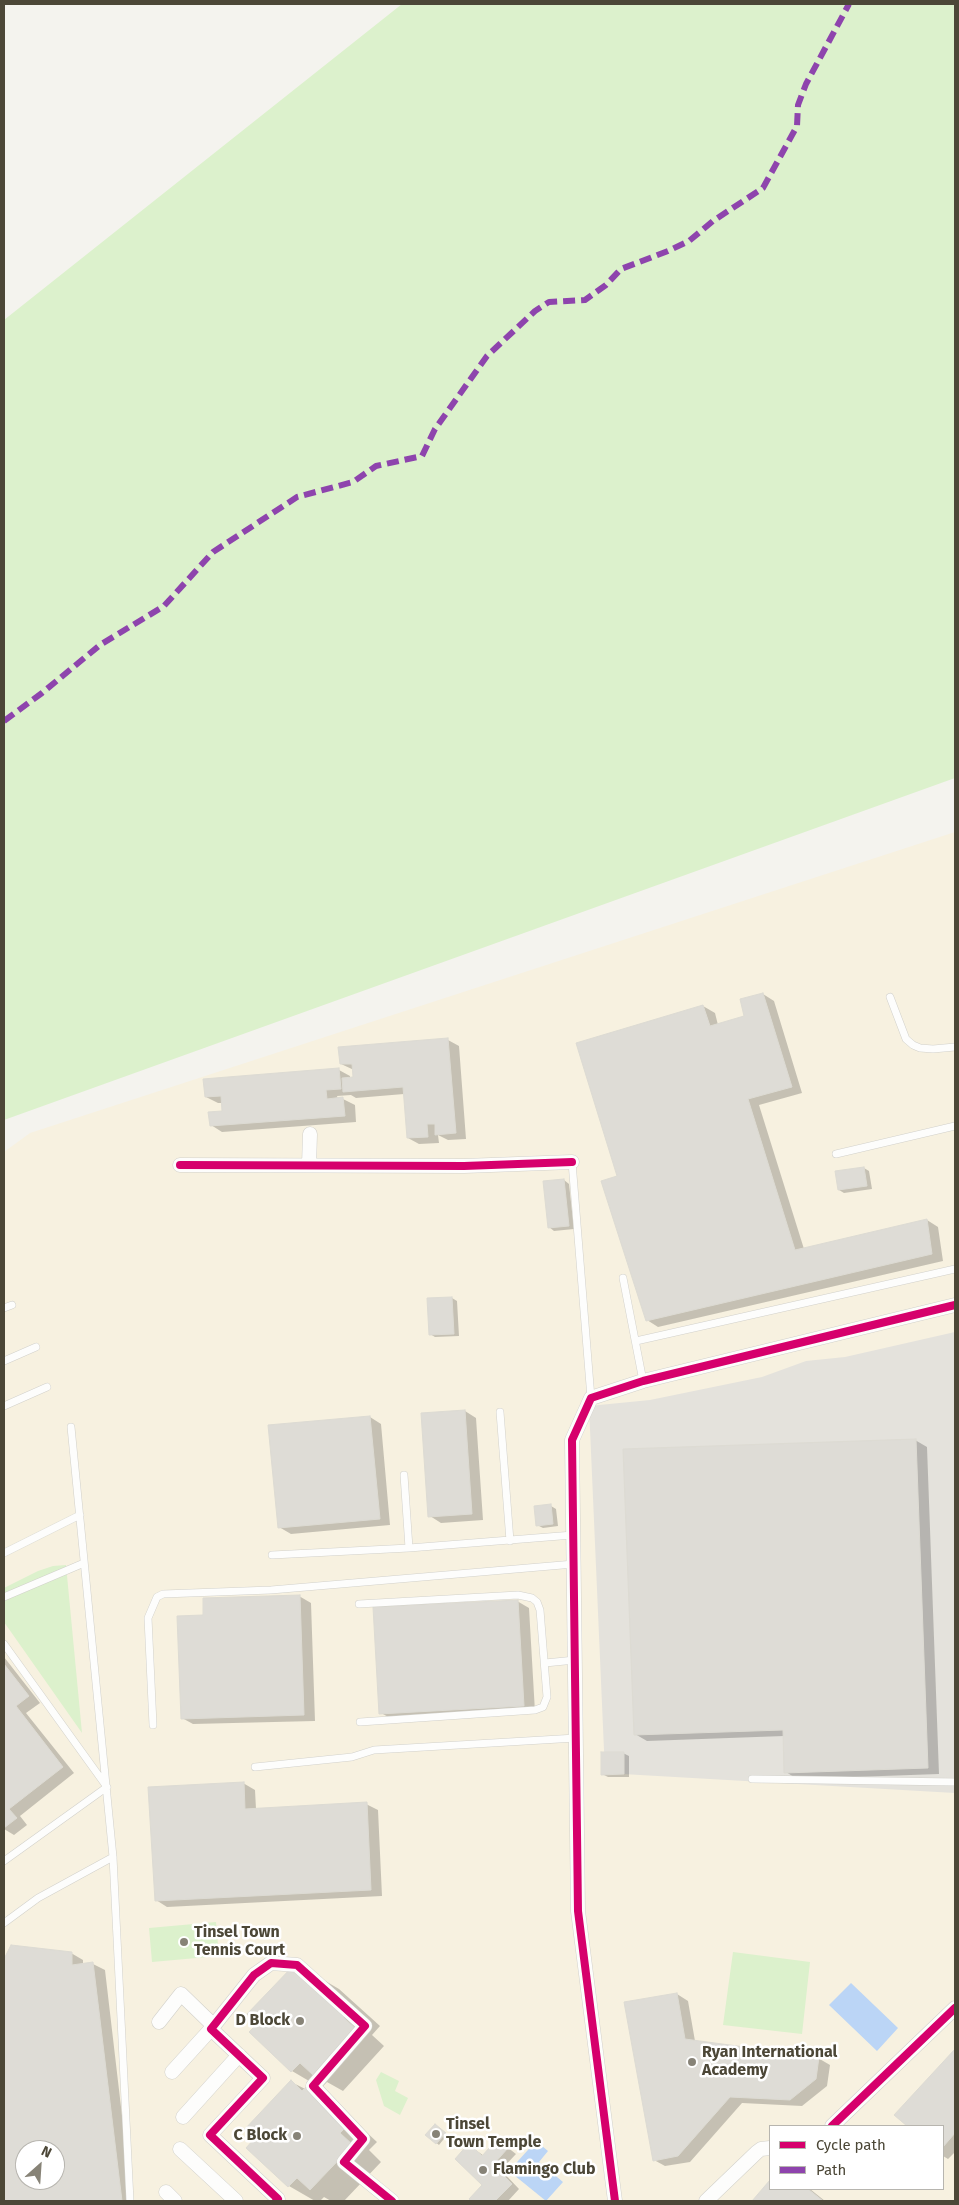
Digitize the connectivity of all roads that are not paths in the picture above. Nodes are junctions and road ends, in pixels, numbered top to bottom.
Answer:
1 (890, 997) dead end
2 (955, 1048) edge
3 (955, 1126) edge
4 (310, 1134) dead end
5 (836, 1154) dead end
6 (572, 1162) joint
7 (180, 1165) dead end
8 (310, 1165) junction
9 (955, 1269) edge
10 (623, 1278) dead end
11 (12, 1305) dead end
12 (955, 1305) edge
13 (4, 1308) edge
14 (636, 1342) junction
15 (36, 1347) dead end
16 (4, 1361) edge
17 (642, 1380) junction
18 (47, 1387) dead end
19 (591, 1398) junction
20 (4, 1406) edge
21 (500, 1412) dead end
22 (71, 1428) dead end
23 (404, 1475) dead end
24 (80, 1516) junction
25 (573, 1535) junction
26 (510, 1541) junction
27 (409, 1548) junction
28 (4, 1553) edge
29 (272, 1555) dead end
30 (84, 1563) junction
31 (574, 1564) junction
32 (4, 1597) edge
33 (359, 1604) dead end
34 (4, 1644) edge
35 (575, 1660) junction
36 (545, 1663) junction
37 (360, 1722) dead end
38 (153, 1725) dead end
39 (576, 1738) junction
40 (255, 1767) dead end
41 (752, 1779) dead end
42 (955, 1782) edge
43 (107, 1787) junction
44 (113, 1857) junction
45 (4, 1861) edge
46 (4, 1923) edge
47 (955, 2008) edge
48 (159, 2022) dead end
49 (213, 2027) junction
50 (239, 2055) junction
51 (172, 2072) dead end
52 (183, 2116) dead end
53 (833, 2125) edge
54 (769, 2148) edge
55 (180, 2150) dead end
56 (130, 2201) edge
57 (236, 2201) edge
58 (276, 2201) edge
59 (392, 2201) edge
60 (615, 2201) edge
61 (706, 2201) edge

1 - 2 lane
3 - 5 lane
4 - 8 street
6 - 8 street
6 - 19 lane
7 - 8 street
9 - 14 lane
10 - 14 lane
11 - 13 lane
12 - 17 street
14 - 17 lane
15 - 16 lane
17 - 19 street
18 - 20 lane
19 - 25 street
21 - 26 lane
22 - 24 lane
23 - 27 lane
24 - 28 lane
24 - 30 lane
25 - 26 lane
25 - 31 street
26 - 27 lane
27 - 29 lane
30 - 32 lane
30 - 43 lane
31 - 35 street
31 - 38 lane
33 - 36 lane
34 - 43 lane
35 - 36 lane
35 - 39 street
36 - 37 lane
39 - 40 lane
39 - 60 street
41 - 42 lane
43 - 44 lane
43 - 45 lane
44 - 46 lane
44 - 56 lane
47 - 53 street
48 - 49 street
49 - 50 street
49 - 51 street
49 - 59 street
50 - 52 street
50 - 58 street
54 - 61 street
55 - 57 street

